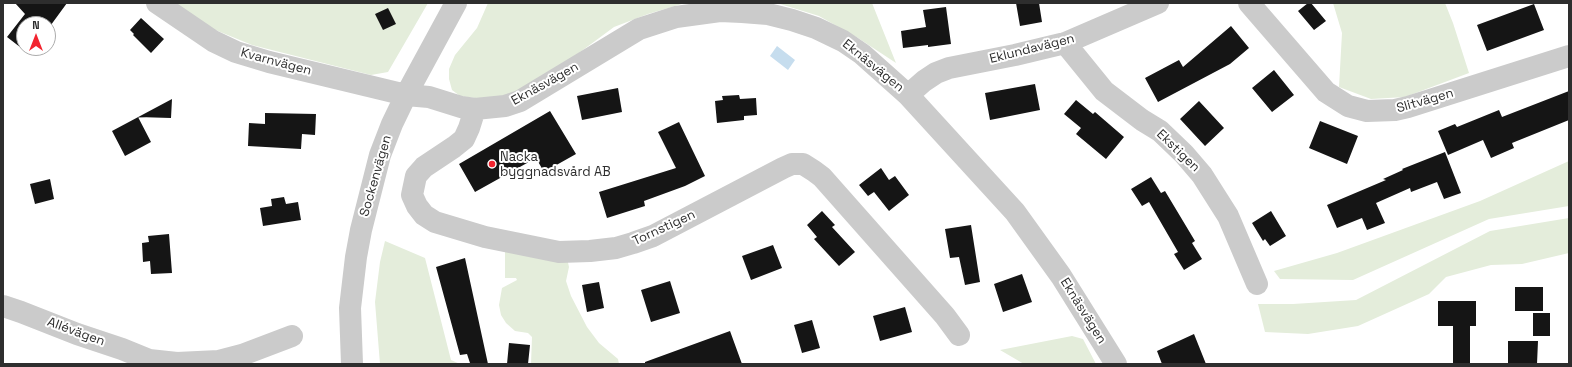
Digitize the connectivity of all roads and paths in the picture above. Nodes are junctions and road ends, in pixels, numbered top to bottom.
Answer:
1 (157, 3) edge
2 (456, 3) edge
3 (1158, 3) edge
4 (1249, 3) edge
5 (1065, 43) junction
6 (1569, 56) edge
7 (406, 95) junction
8 (908, 95) junction
9 (475, 109) junction
10 (1257, 284) dead end
11 (3, 306) edge
12 (959, 335) dead end
13 (292, 336) dead end
14 (148, 362) edge
15 (352, 364) edge
16 (1116, 364) edge

1 - 7 street, Kvarnvägen
2 - 7 street, Sockenvägen
3 - 5 street, Eklundavägen
4 - 6 street, Slitvägen
5 - 8 street, Eklundavägen
5 - 10 street, Ekstigen
7 - 9 street, Eknäsvägen
7 - 15 street, Sockenvägen
8 - 9 street, Eknäsvägen
8 - 16 street, Eknäsvägen
9 - 12 street, Tornstigen
11 - 14 street, Allévägen
13 - 14 street, Allévägen

